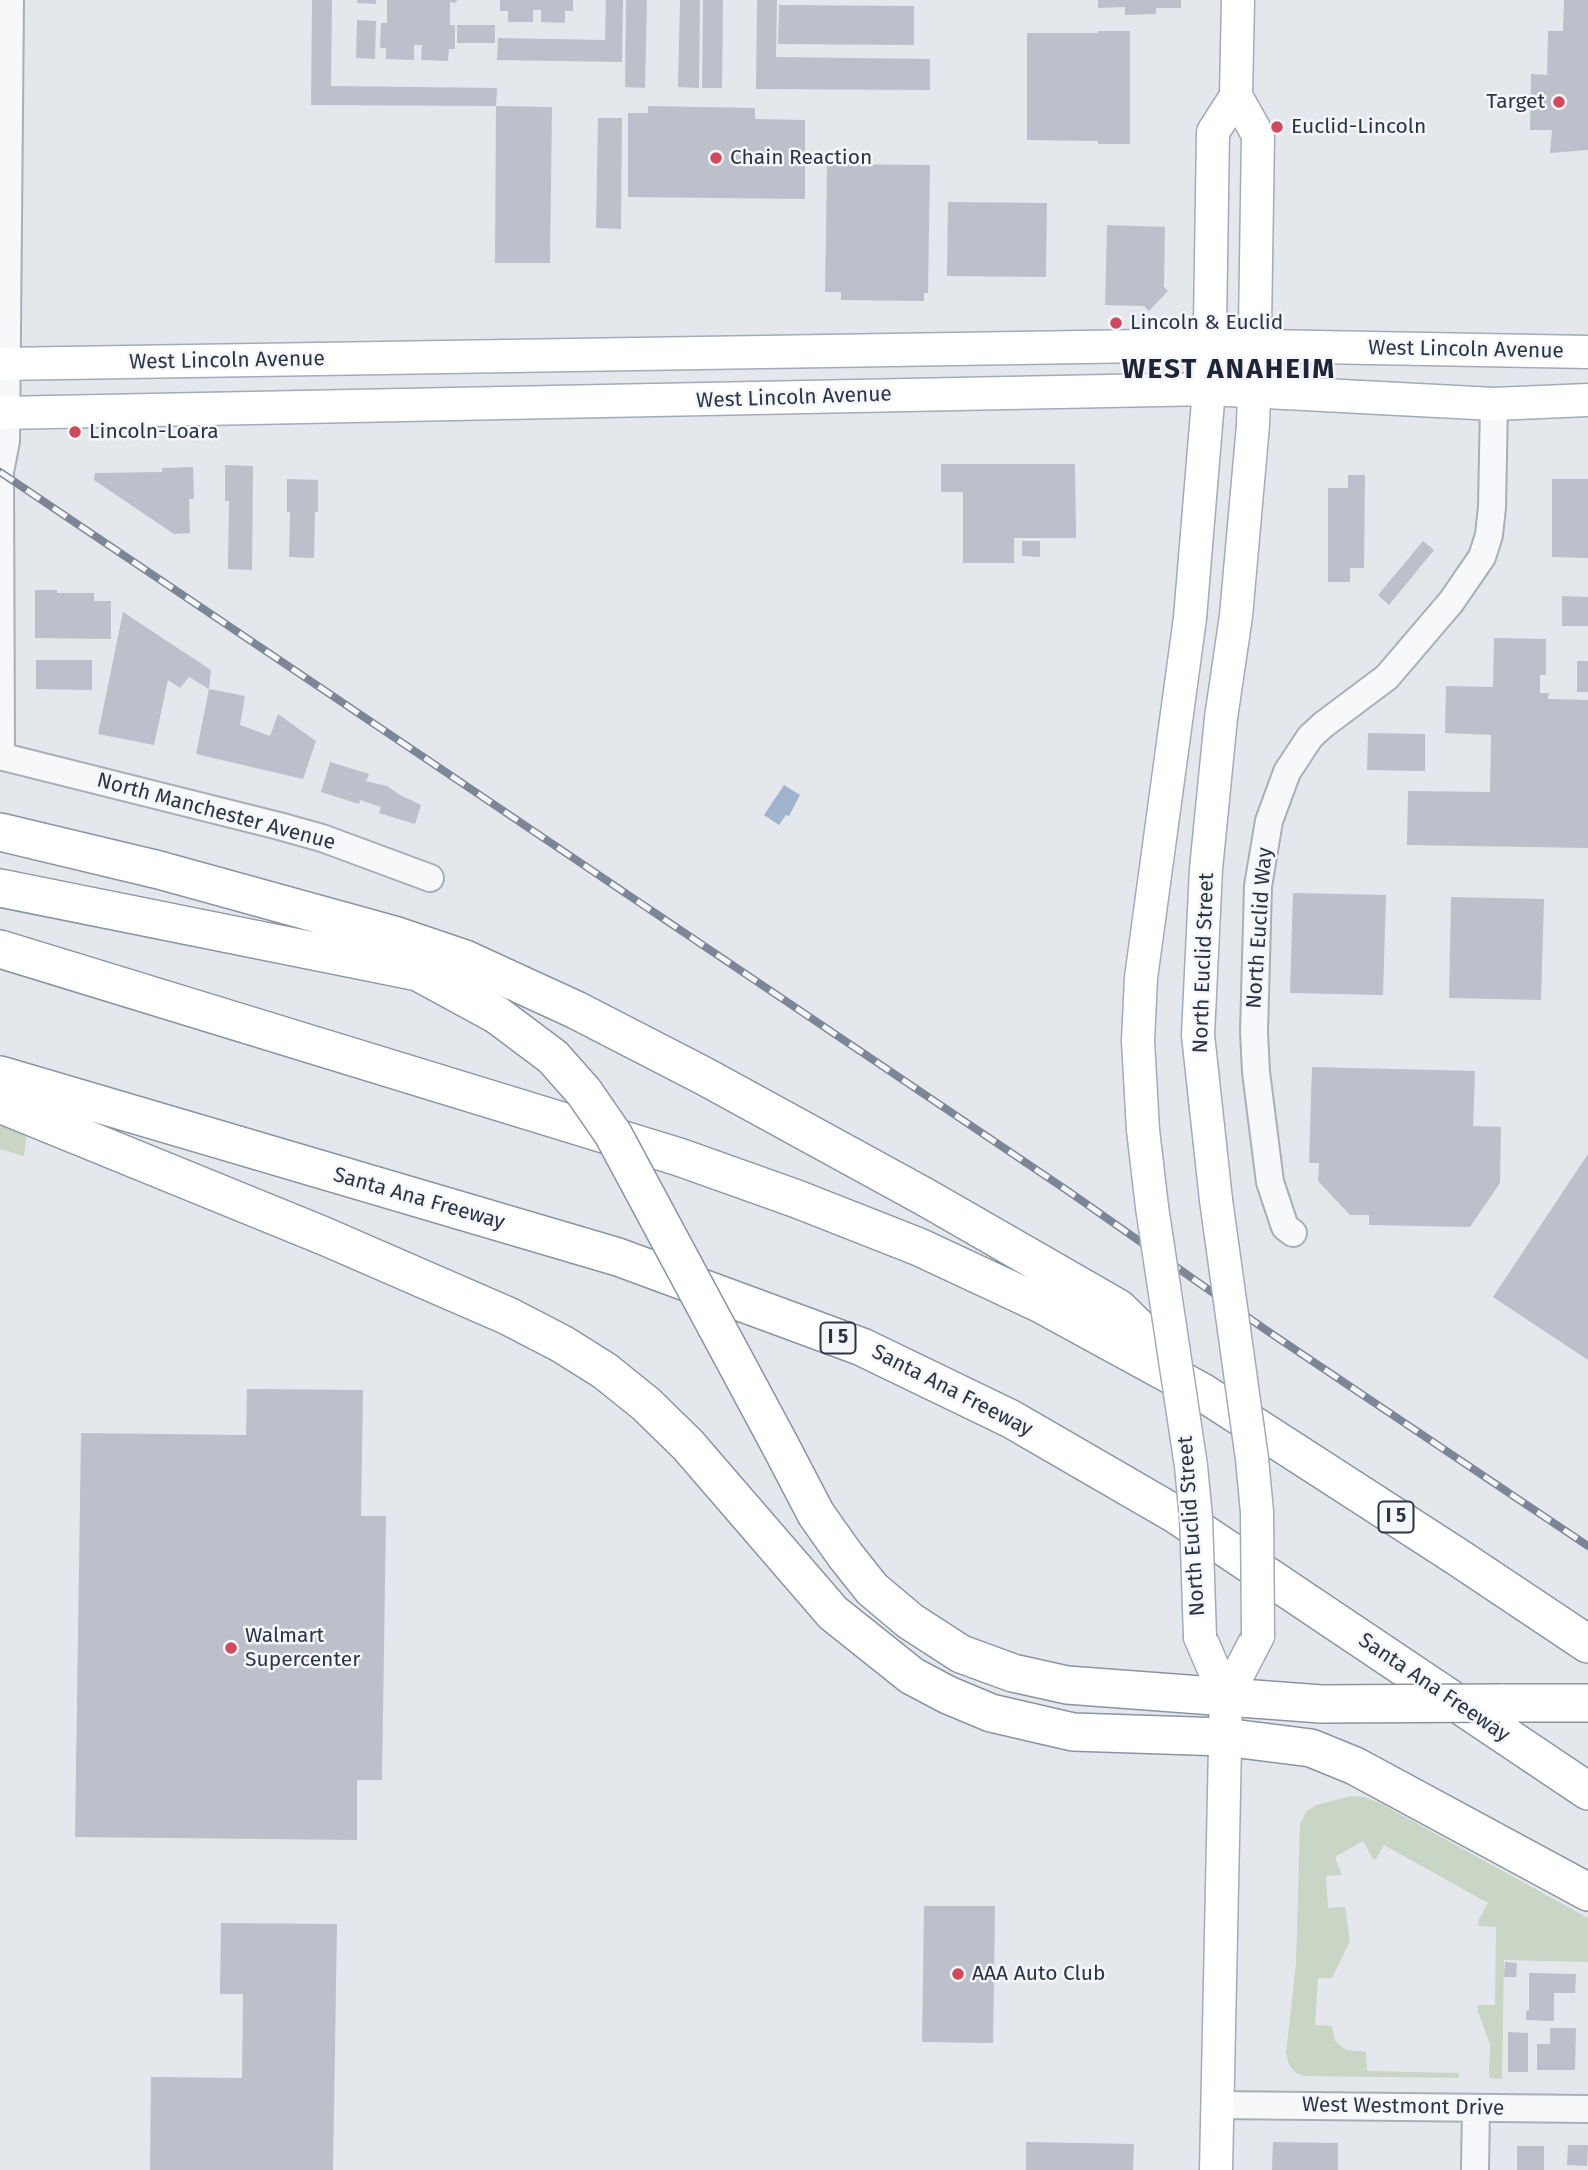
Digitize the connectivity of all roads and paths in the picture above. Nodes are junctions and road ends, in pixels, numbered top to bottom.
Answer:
1 (10, 0) edge
2 (1238, 0) edge
3 (1236, 96) junction
4 (1209, 345) junction
5 (1253, 345) junction
6 (1588, 352) edge
7 (3, 364) edge
8 (1209, 389) junction
9 (1254, 392) junction
10 (1588, 400) edge
11 (1494, 404) junction
12 (3, 413) edge
13 (1, 756) edge
14 (0, 832) edge
15 (430, 878) dead end
16 (0, 888) edge
17 (0, 949) edge
18 (0, 1075) edge
19 (0, 1104) edge
20 (1293, 1233) dead end
21 (1202, 1392) junction
22 (1588, 1644) edge
23 (1226, 1698) junction
24 (1588, 1703) edge
25 (1224, 1737) junction
26 (1588, 1791) edge
27 (1588, 1892) edge
28 (1218, 2105) junction
29 (1476, 2108) junction
30 (1588, 2109) edge
31 (1216, 2170) edge
32 (1475, 2170) edge

1 - 7 street
2 - 3 main road
3 - 4 main road, North Euclid Street
3 - 5 main road, North Euclid Street
4 - 5 main road, West Lincoln Avenue
4 - 7 main road, West Lincoln Avenue
4 - 8 main road, North Euclid Street
5 - 6 main road, West Lincoln Avenue
5 - 9 main road, North Euclid Street
7 - 12 street
8 - 9 main road, West Lincoln Avenue
8 - 12 main road, West Lincoln Avenue
8 - 23 main road, North Euclid Street, bridge
9 - 11 main road, West Lincoln Avenue
9 - 23 main road, North Euclid Street, bridge
10 - 11 main road, West Lincoln Avenue
11 - 20 street, North Euclid Way
12 - 13 street
13 - 15 street, North Manchester Avenue
14 - 21 highway
16 - 23 highway, bridge
17 - 21 highway, I 5
18 - 26 highway, Santa Ana Freeway / I 5
19 - 25 highway
21 - 22 highway, I 5
23 - 24 highway, bridge
23 - 25 main road, North Euclid Street
25 - 27 highway
25 - 28 main road, North Euclid Street
28 - 29 street, West Westmont Drive
28 - 31 main road, North Euclid Street
29 - 30 street, West Westmont Drive
29 - 32 street

